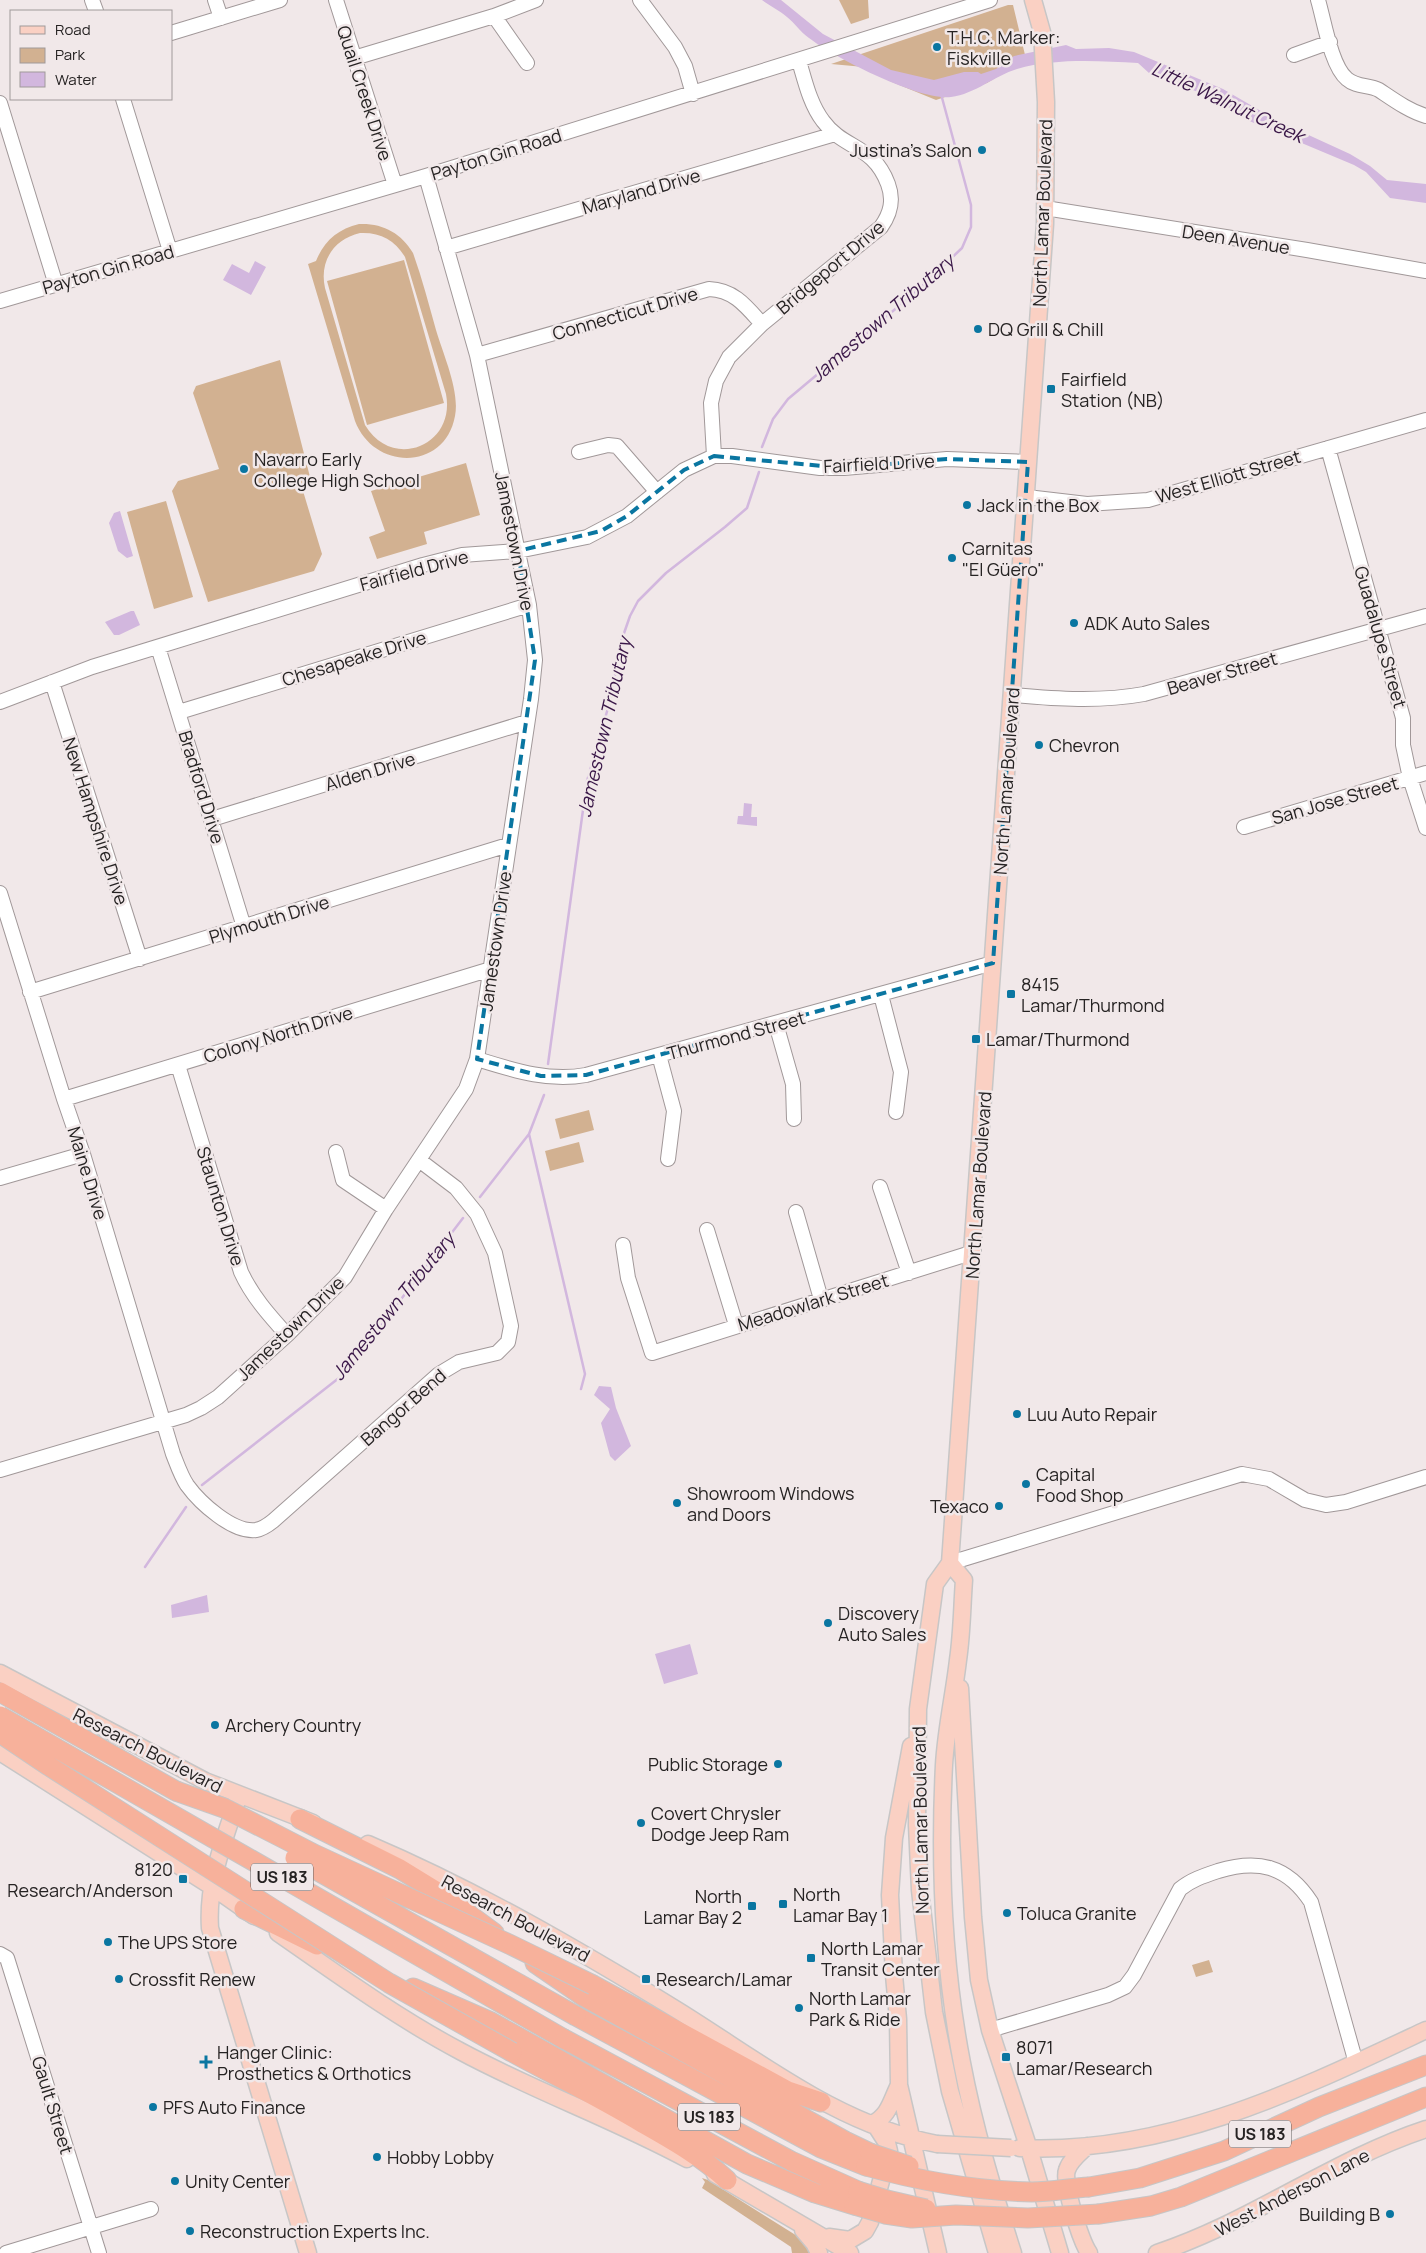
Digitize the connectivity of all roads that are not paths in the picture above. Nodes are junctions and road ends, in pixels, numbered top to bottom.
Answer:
1 (215, 0) edge
2 (280, 0) edge
3 (336, 0) edge
4 (536, 0) edge
5 (640, 0) edge
6 (990, 0) edge
7 (1033, 0) edge
8 (1318, 0) edge
9 (494, 16) junction
10 (221, 18) junction
11 (172, 33) edge
12 (1330, 42) junction
13 (1294, 55) dead end
14 (354, 58) junction
15 (805, 59) junction
16 (527, 63) dead end
17 (693, 94) junction
18 (123, 100) edge
19 (0, 103) edge
20 (1426, 116) edge
21 (835, 134) junction
22 (426, 176) junction
23 (395, 185) junction
24 (1045, 208) junction
25 (446, 248) junction
26 (170, 251) junction
27 (1426, 271) edge
28 (56, 285) junction
29 (0, 301) edge
30 (762, 324) junction
31 (477, 355) junction
32 (1426, 420) edge
33 (1328, 448) junction
34 (579, 452) dead end
35 (714, 456) junction
36 (1028, 462) junction
37 (656, 492) junction
38 (1026, 497) junction
39 (518, 551) junction
40 (529, 605) junction
41 (1426, 616) edge
42 (1379, 629) junction
43 (158, 647) junction
44 (52, 682) junction
45 (1013, 695) junction
46 (0, 702) edge
47 (180, 712) junction
48 (527, 722) junction
49 (1426, 773) edge
50 (1410, 778) junction
51 (212, 819) junction
52 (1244, 826) dead end
53 (1426, 828) edge
54 (508, 845) junction
55 (0, 893) edge
56 (244, 927) junction
57 (140, 959) junction
58 (993, 963) junction
59 (491, 969) junction
60 (30, 992) junction
61 (881, 995) junction
62 (776, 1024) junction
63 (659, 1055) junction
64 (477, 1059) junction
65 (178, 1065) junction
66 (64, 1099) junction
67 (896, 1112) dead end
68 (794, 1119) dead end
69 (336, 1152) dead end
70 (83, 1154) junction
71 (668, 1159) dead end
72 (419, 1160) junction
73 (0, 1178) edge
74 (880, 1187) dead end
75 (386, 1209) junction
76 (796, 1212) dead end
77 (707, 1230) dead end
78 (623, 1245) dead end
79 (974, 1252) junction
80 (909, 1273) junction
81 (821, 1299) junction
82 (736, 1326) junction
83 (287, 1335) junction
84 (162, 1422) junction
85 (173, 1454) joint
86 (0, 1470) edge
87 (1426, 1477) edge
88 (950, 1564) junction
89 (959, 1659) junction
90 (0, 1672) edge
91 (0, 1692) edge
92 (918, 1709) junction
93 (0, 1716) edge
94 (0, 1733) edge
95 (0, 1752) edge
96 (176, 1791) junction
97 (239, 1796) junction
98 (300, 1818) junction
99 (211, 1886) junction
100 (244, 1909) junction
101 (4, 1956) edge
102 (990, 2030) junction
103 (1426, 2030) edge
104 (1356, 2063) junction
105 (1426, 2065) edge
106 (899, 2084) junction
107 (1426, 2097) edge
108 (821, 2102) junction
109 (1426, 2109) edge
110 (874, 2125) junction
111 (1347, 2129) junction
112 (1426, 2129) edge
113 (911, 2139) junction
114 (1087, 2146) junction
115 (1029, 2148) junction
116 (868, 2160) junction
117 (727, 2180) junction
118 (856, 2198) junction
119 (151, 2209) dead end
120 (792, 2220) junction
121 (91, 2229) junction
122 (817, 2234) junction
123 (6, 2253) edge
124 (99, 2253) edge
125 (308, 2253) edge
126 (819, 2253) edge
127 (850, 2253) edge
128 (938, 2253) edge
129 (997, 2253) edge
130 (1013, 2253) edge
131 (1060, 2253) edge
132 (1089, 2253) edge
133 (1157, 2253) edge

1 - 10 street
2 - 10 street
3 - 14 street, Quail Creek Drive
4 - 9 street
5 - 17 street
6 - 15 street, Payton Gin Road
7 - 24 main road, North Lamar Boulevard
8 - 12 street
9 - 14 street
9 - 16 street
10 - 11 street
12 - 13 street
12 - 20 street
14 - 23 street, Quail Creek Drive
15 - 17 street, Payton Gin Road
15 - 21 street, Bridgeport Drive
17 - 22 street, Payton Gin Road
18 - 26 street
19 - 28 street
21 - 25 street, Maryland Drive
21 - 30 street, Bridgeport Drive
22 - 23 street, Payton Gin Road
22 - 25 street, Jamestown Drive
23 - 26 street, Payton Gin Road
24 - 27 street, Deen Avenue
24 - 36 main road, North Lamar Boulevard
25 - 31 street, Jamestown Drive
26 - 28 street, Payton Gin Road
28 - 29 street, Payton Gin Road
30 - 31 street, Connecticut Drive
30 - 35 street, Bridgeport Drive
31 - 39 street, Jamestown Drive
32 - 33 street, West Elliott Street
33 - 38 street, West Elliott Street
33 - 42 street, Guadalupe Street
34 - 37 street
35 - 36 street, Fairfield Drive
35 - 37 street, Fairfield Drive
36 - 38 main road, North Lamar Boulevard
37 - 39 street, Fairfield Drive
38 - 45 main road, North Lamar Boulevard
39 - 40 street, Jamestown Drive
39 - 43 street, Fairfield Drive
40 - 47 street, Chesapeake Drive
40 - 48 street, Jamestown Drive
41 - 42 street, Beaver Street
42 - 45 street, Beaver Street
42 - 50 street, Guadalupe Street
43 - 44 street, Fairfield Drive
43 - 47 street, Bradford Drive
44 - 46 street, Fairfield Drive
44 - 57 street, New Hampshire Drive
45 - 58 main road, North Lamar Boulevard
47 - 51 street, Bradford Drive
48 - 51 street, Alden Drive
48 - 54 street, Jamestown Drive
49 - 50 street, San Jose Street
50 - 52 street, San Jose Street
50 - 53 street, Guadalupe Street
51 - 56 street, Bradford Drive
54 - 56 street, Plymouth Drive
54 - 59 street, Jamestown Drive
55 - 60 street, Maine Drive
56 - 57 street, Plymouth Drive
57 - 60 street, Plymouth Drive
58 - 61 street, Thurmond Street
58 - 79 main road, North Lamar Boulevard
59 - 64 street, Jamestown Drive
59 - 65 street, Colony North Drive
60 - 66 street, Maine Drive
61 - 62 street, Thurmond Street
61 - 67 street
62 - 63 street, Thurmond Street
62 - 68 street
63 - 64 street, Thurmond Street
63 - 71 street
64 - 72 street, Jamestown Drive
65 - 66 street, Colony North Drive
65 - 83 street, Staunton Drive
66 - 70 street, Maine Drive
69 - 75 street
70 - 73 street
70 - 84 street, Maine Drive
72 - 75 street, Jamestown Drive
72 - 85 street, Bangor Bend
74 - 80 street
75 - 83 street, Jamestown Drive
76 - 81 street
77 - 82 street
78 - 82 street, Meadowlark Street
79 - 80 street, Meadowlark Street
79 - 88 main road, North Lamar Boulevard
80 - 81 street, Meadowlark Street
81 - 82 street, Meadowlark Street
83 - 84 street, Jamestown Drive
84 - 85 street, Maine Drive
84 - 86 street, Jamestown Drive
87 - 88 street
88 - 89 main road, North Lamar Boulevard
88 - 92 main road, North Lamar Boulevard
89 - 102 main road
89 - 130 main road, North Lamar Boulevard
90 - 97 main road, Research Boulevard
91 - 96 highway, US 183
92 - 106 main road
92 - 129 main road, North Lamar Boulevard
93 - 118 highway, US 183, bridge
94 - 117 highway, bridge
95 - 99 main road
96 - 108 highway, bridge
96 - 116 highway, US 183, bridge
97 - 98 main road, Research Boulevard
97 - 99 main road
98 - 108 main road, Research Boulevard
98 - 116 highway
99 - 100 main road
99 - 125 main road
100 - 117 main road
100 - 118 highway
101 - 121 street, Gault Street
102 - 104 street
102 - 115 main road
103 - 104 main road
104 - 114 main road
105 - 116 highway, US 183, bridge
106 - 110 main road
106 - 113 main road
107 - 111 highway, US 183
108 - 110 main road, Research Boulevard
109 - 111 highway
110 - 113 main road, Research Boulevard
110 - 122 main road
111 - 118 highway, US 183, bridge
112 - 133 main road, West Anderson Lane
113 - 115 main road, Research Boulevard, bridge
113 - 128 main road
114 - 115 main road
114 - 132 main road
115 - 131 main road
117 - 120 main road
119 - 121 street
120 - 122 main road
120 - 126 main road
121 - 123 street
121 - 124 street, Gault Street
122 - 127 main road

